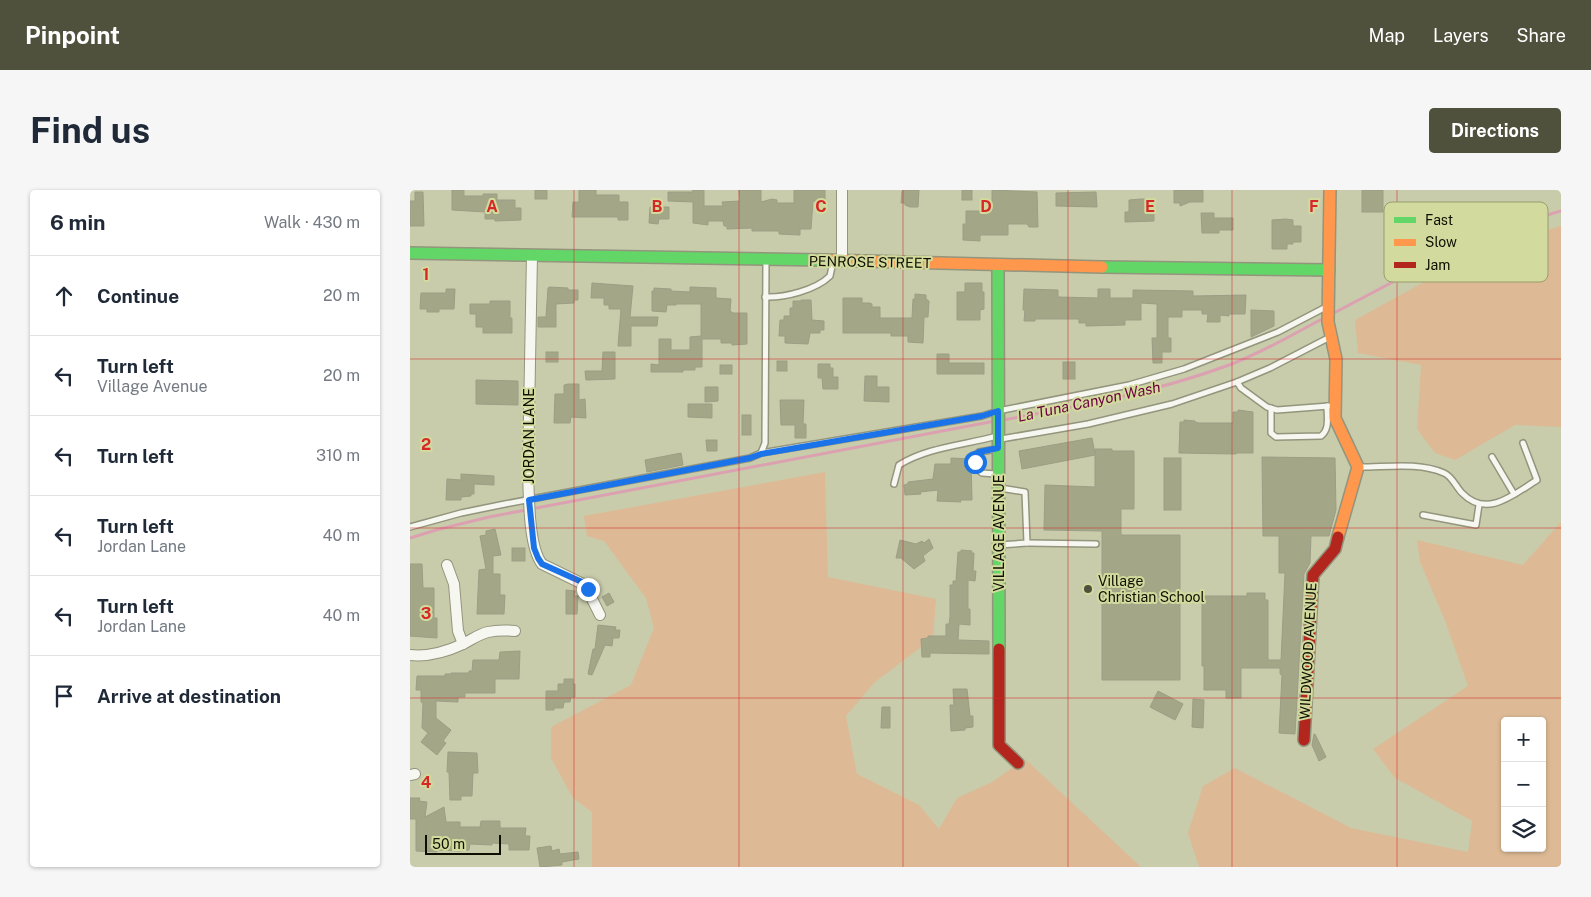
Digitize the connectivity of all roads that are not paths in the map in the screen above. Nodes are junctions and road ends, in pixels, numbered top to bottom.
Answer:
1 (842, 190) edge
2 (1330, 190) edge
3 (410, 253) edge
4 (532, 255) junction
5 (766, 259) junction
6 (838, 262) junction
7 (998, 265) junction
8 (1329, 270) junction
9 (765, 296) junction
10 (1328, 308) junction
11 (1331, 336) junction
12 (1237, 382) junction
13 (1331, 406) junction
14 (1271, 408) junction
15 (998, 429) junction
16 (1523, 443) dead end
17 (761, 454) junction
18 (1492, 457) dead end
19 (1358, 467) junction
20 (998, 474) junction
21 (894, 484) dead end
22 (999, 488) junction
23 (1514, 494) junction
24 (529, 502) junction
25 (1479, 504) junction
26 (1423, 515) dead end
27 (410, 527) edge
28 (1027, 543) junction
29 (999, 544) junction
30 (1096, 544) dead end
31 (447, 565) dead end
32 (600, 615) dead end
33 (515, 631) dead end
34 (463, 644) junction
35 (410, 655) edge
36 (1304, 740) dead end
37 (1018, 763) dead end

1 - 6 street
2 - 8 street
3 - 4 street, PENROSE STREET
4 - 5 street, PENROSE STREET
4 - 24 street, JORDAN LANE
5 - 6 street, PENROSE STREET
5 - 9 lane
6 - 7 street, PENROSE STREET
6 - 9 lane
7 - 8 street, PENROSE STREET
7 - 15 street, VILLAGE AVENUE
8 - 10 street
9 - 17 lane
10 - 11 street
10 - 15 lane
11 - 12 lane
11 - 13 street
12 - 14 lane
12 - 15 lane
13 - 14 lane
13 - 14 lane
13 - 19 street
15 - 17 lane
15 - 20 street, VILLAGE AVENUE
15 - 20 lane
15 - 21 lane
16 - 23 lane
17 - 24 lane
18 - 23 lane
19 - 25 lane
19 - 36 street, WILDWOOD AVENUE
20 - 22 street, VILLAGE AVENUE
22 - 28 lane
22 - 29 street, VILLAGE AVENUE
23 - 25 lane
24 - 27 lane
24 - 32 street, JORDAN LANE
25 - 26 lane
28 - 29 lane
28 - 30 lane
29 - 37 street, VILLAGE AVENUE
31 - 34 street
33 - 34 street
34 - 35 street

